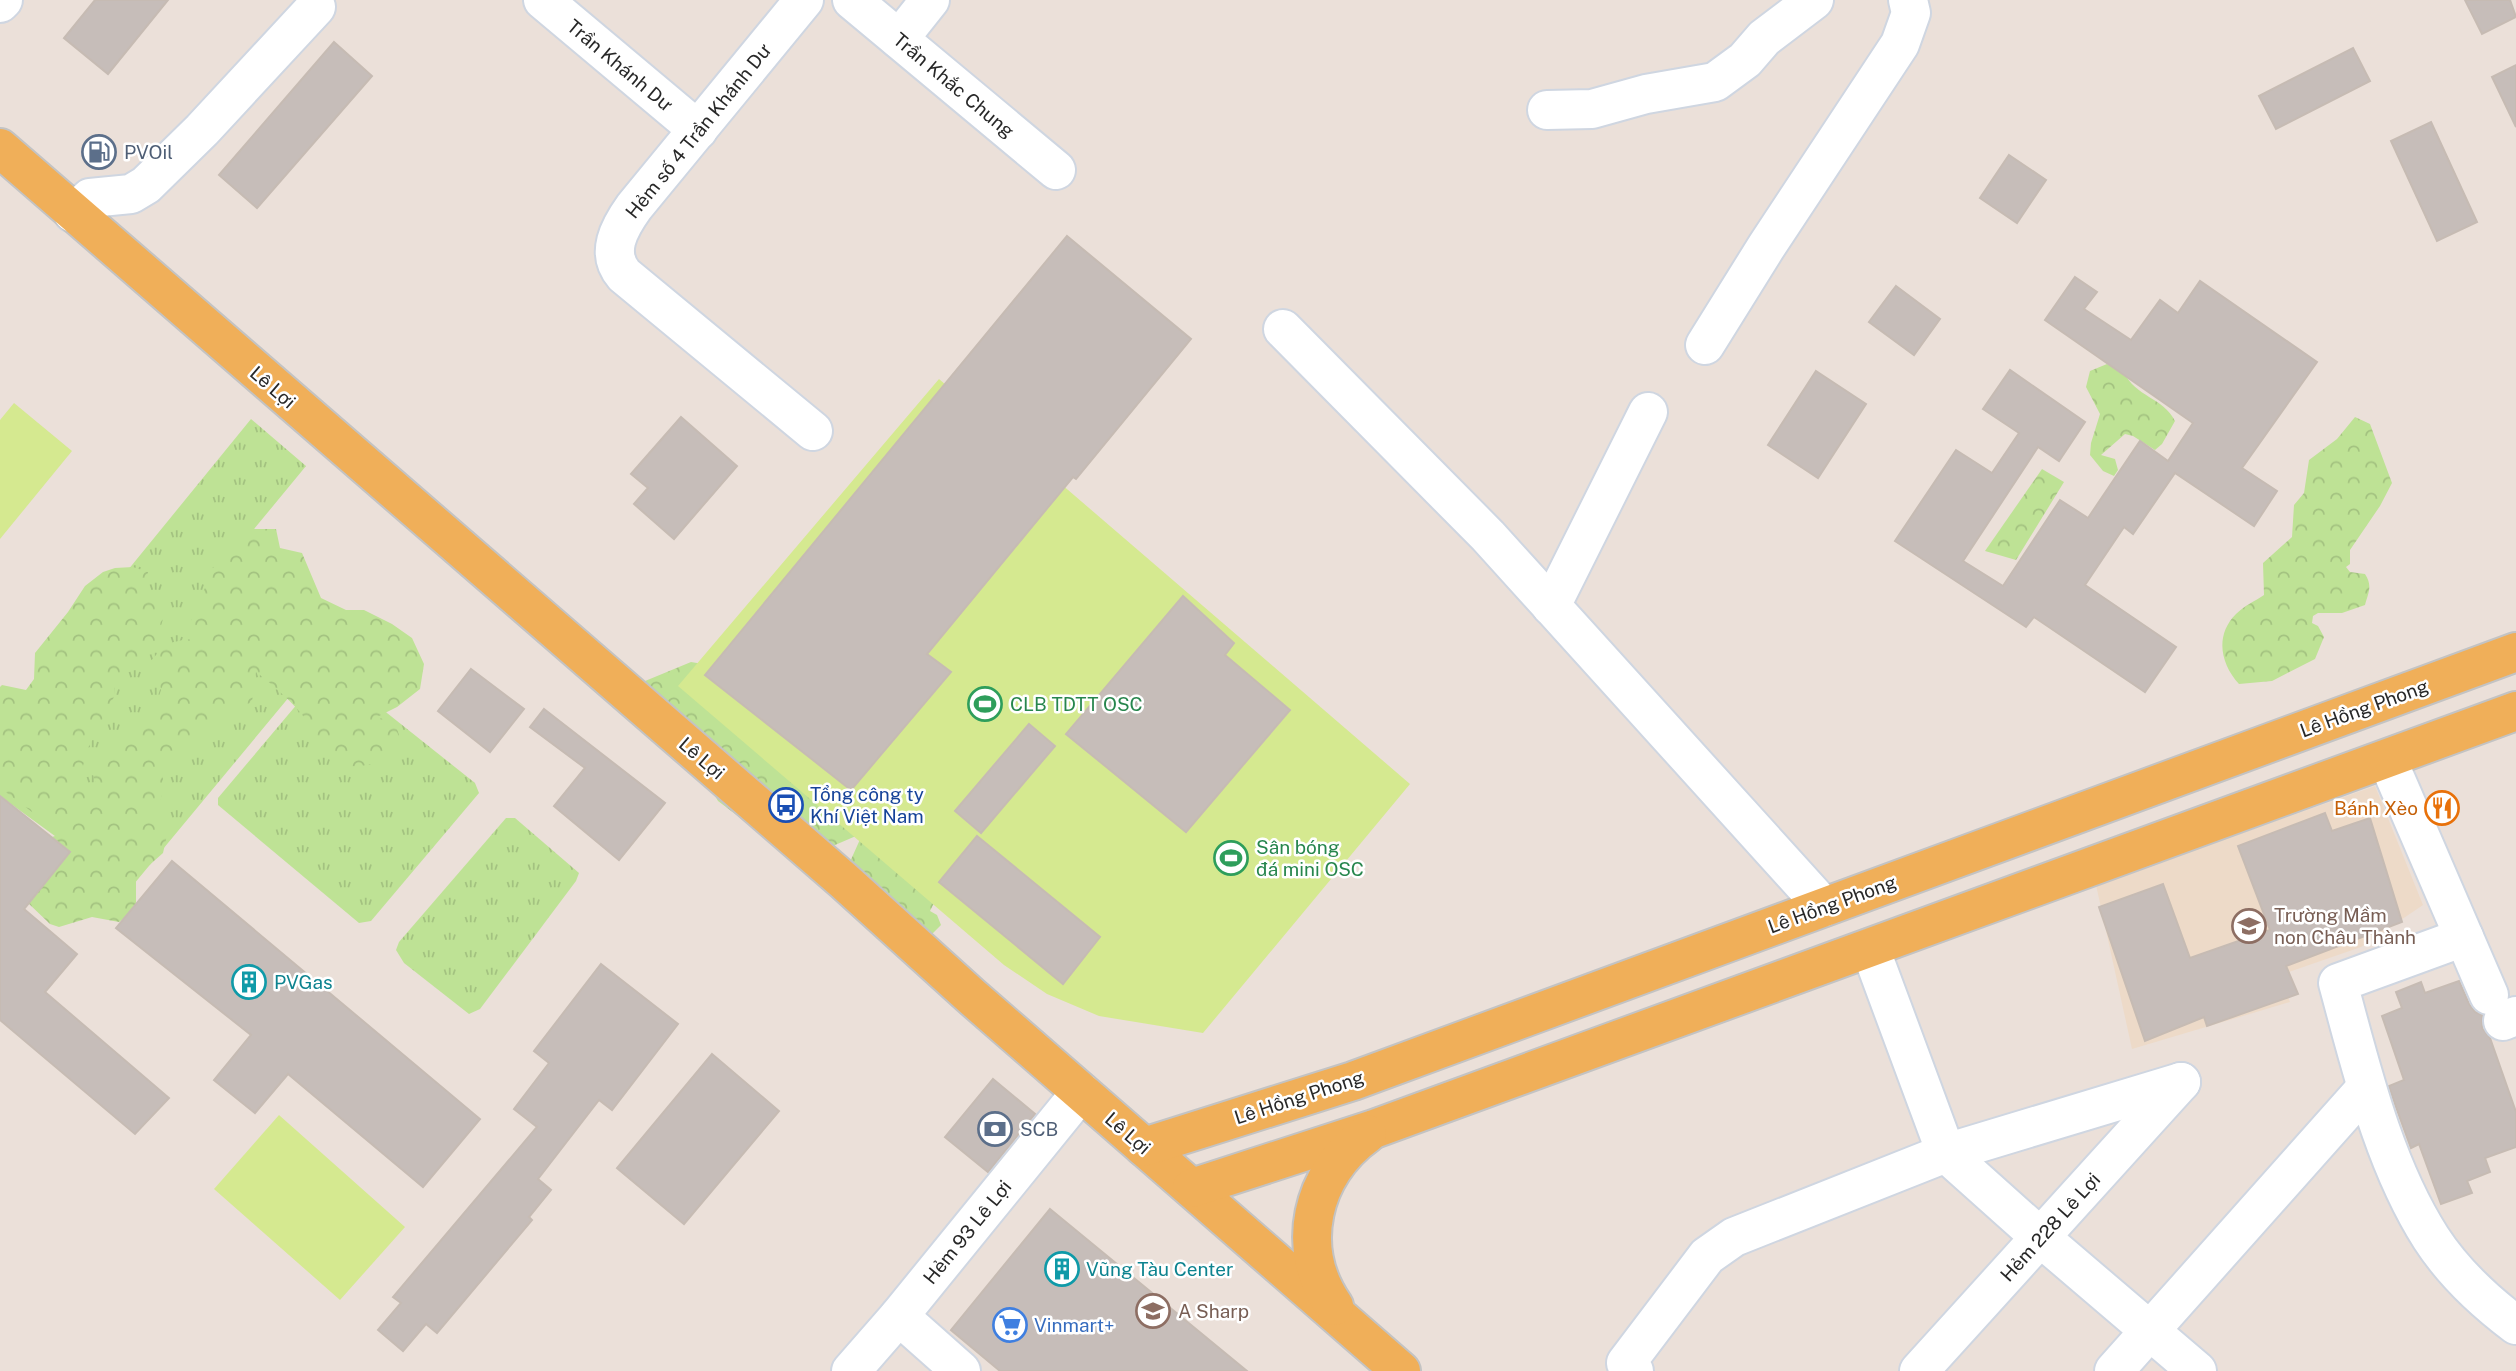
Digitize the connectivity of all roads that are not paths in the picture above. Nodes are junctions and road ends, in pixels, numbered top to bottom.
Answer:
1 (543, 0) edge
2 (804, 0) edge
3 (852, 0) edge
4 (930, 0) edge
5 (1814, 0) edge
6 (1908, 0) edge
7 (316, 7) dead end
8 (898, 39) junction
9 (1547, 110) dead end
10 (698, 130) junction
11 (0, 148) edge
12 (1056, 170) dead end
13 (73, 213) junction
14 (1283, 330) dead end
15 (1705, 345) dead end
16 (1648, 412) dead end
17 (813, 431) dead end
18 (1551, 606) junction
19 (2516, 652) edge
20 (2393, 697) junction
21 (2516, 711) edge
22 (2401, 754) junction
23 (1837, 903) junction
24 (2464, 937) junction
25 (1870, 948) junction
26 (2503, 1010) edge
27 (2367, 1088) junction
28 (1081, 1092) junction
29 (1296, 1099) junction
30 (1374, 1129) junction
31 (1144, 1147) junction
32 (1308, 1151) junction
33 (1946, 1153) junction
34 (1192, 1188) junction
35 (2040, 1237) junction
36 (898, 1316) junction
37 (2516, 1325) edge
38 (1351, 1327) junction
39 (2148, 1331) junction
40 (851, 1371) edge
41 (961, 1371) edge
42 (1401, 1371) edge
43 (1634, 1371) edge
44 (1919, 1371) edge
45 (2114, 1371) edge
46 (2197, 1371) edge

1 - 10 street, Trần Khánh Dư
2 - 10 street, Hẻm số 4 Trần Khánh Dư
3 - 8 street, Trần Khắc Chung
4 - 8 street
5 - 9 street
6 - 15 street
7 - 13 street
8 - 12 street, Trần Khắc Chung
10 - 17 street, Hẻm số 4 Trần Khánh Dư
11 - 13 main road, Lê Lợi
13 - 28 main road, Lê Lợi
14 - 18 street
16 - 18 street
18 - 23 street
19 - 20 main road, Lê Hồng Phong
20 - 22 main road
20 - 23 main road, Lê Hồng Phong
21 - 22 main road
22 - 24 street
22 - 25 main road
23 - 25 main road
23 - 29 main road, Lê Hồng Phong
24 - 26 street
24 - 27 street
25 - 30 main road
25 - 33 street
27 - 37 street
27 - 39 street
28 - 31 main road, Lê Lợi
28 - 36 street, Hẻm 93 Lê Lợi
29 - 31 main road, Lê Hồng Phong
29 - 32 main road
30 - 32 main road
30 - 38 main road
31 - 34 main road, Lê Lợi
32 - 34 main road
33 - 35 street
33 - 35 street, Hẻm 228 Lê Lợi
33 - 43 street
34 - 38 main road, Lê Lợi
35 - 39 street
35 - 44 street, Hẻm 228 Lê Lợi
36 - 40 street, Hẻm 93 Lê Lợi
36 - 41 street
38 - 42 main road, Lê Lợi
39 - 45 street
39 - 46 street

